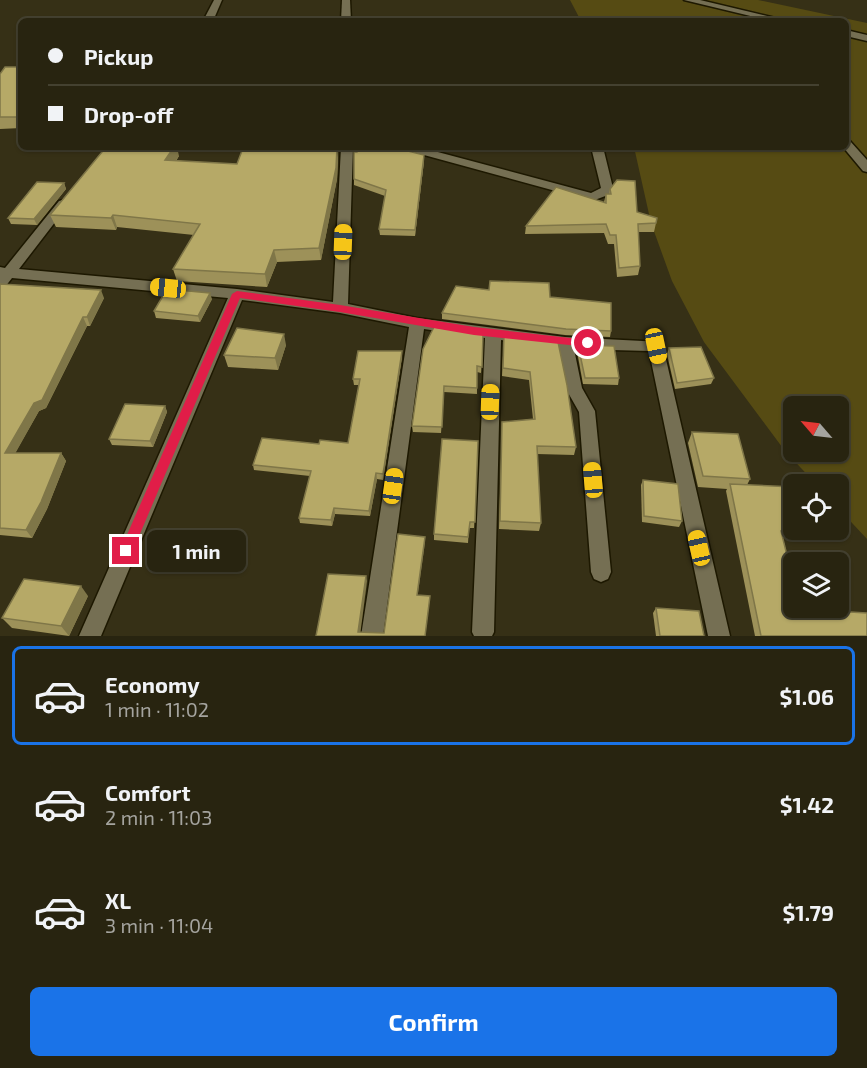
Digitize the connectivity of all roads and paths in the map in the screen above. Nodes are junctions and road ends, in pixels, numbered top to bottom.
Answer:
1 (218, 0) edge
2 (346, 0) edge
3 (688, 0) edge
4 (209, 18) edge
5 (346, 18) edge
6 (769, 18) edge
7 (849, 34) edge
8 (867, 38) edge
9 (849, 147) edge
10 (347, 150) edge
11 (417, 150) edge
12 (598, 150) edge
13 (867, 168) edge
14 (71, 194) edge
15 (3, 276) edge
16 (237, 294) junction
17 (340, 308) junction
18 (417, 323) junction
19 (493, 334) junction
20 (565, 343) junction
21 (601, 572) dead end
22 (483, 632) dead end
23 (90, 636) edge
24 (372, 636) edge
25 (719, 636) edge

1 - 4 street
2 - 5 street
3 - 6 street
7 - 8 street
9 - 13 street
10 - 17 street
11 - 12 street
14 - 15 street
15 - 16 street
16 - 17 street
16 - 23 street
17 - 18 street
18 - 19 street
18 - 24 street
19 - 20 street
19 - 22 street
20 - 21 street
20 - 25 street

